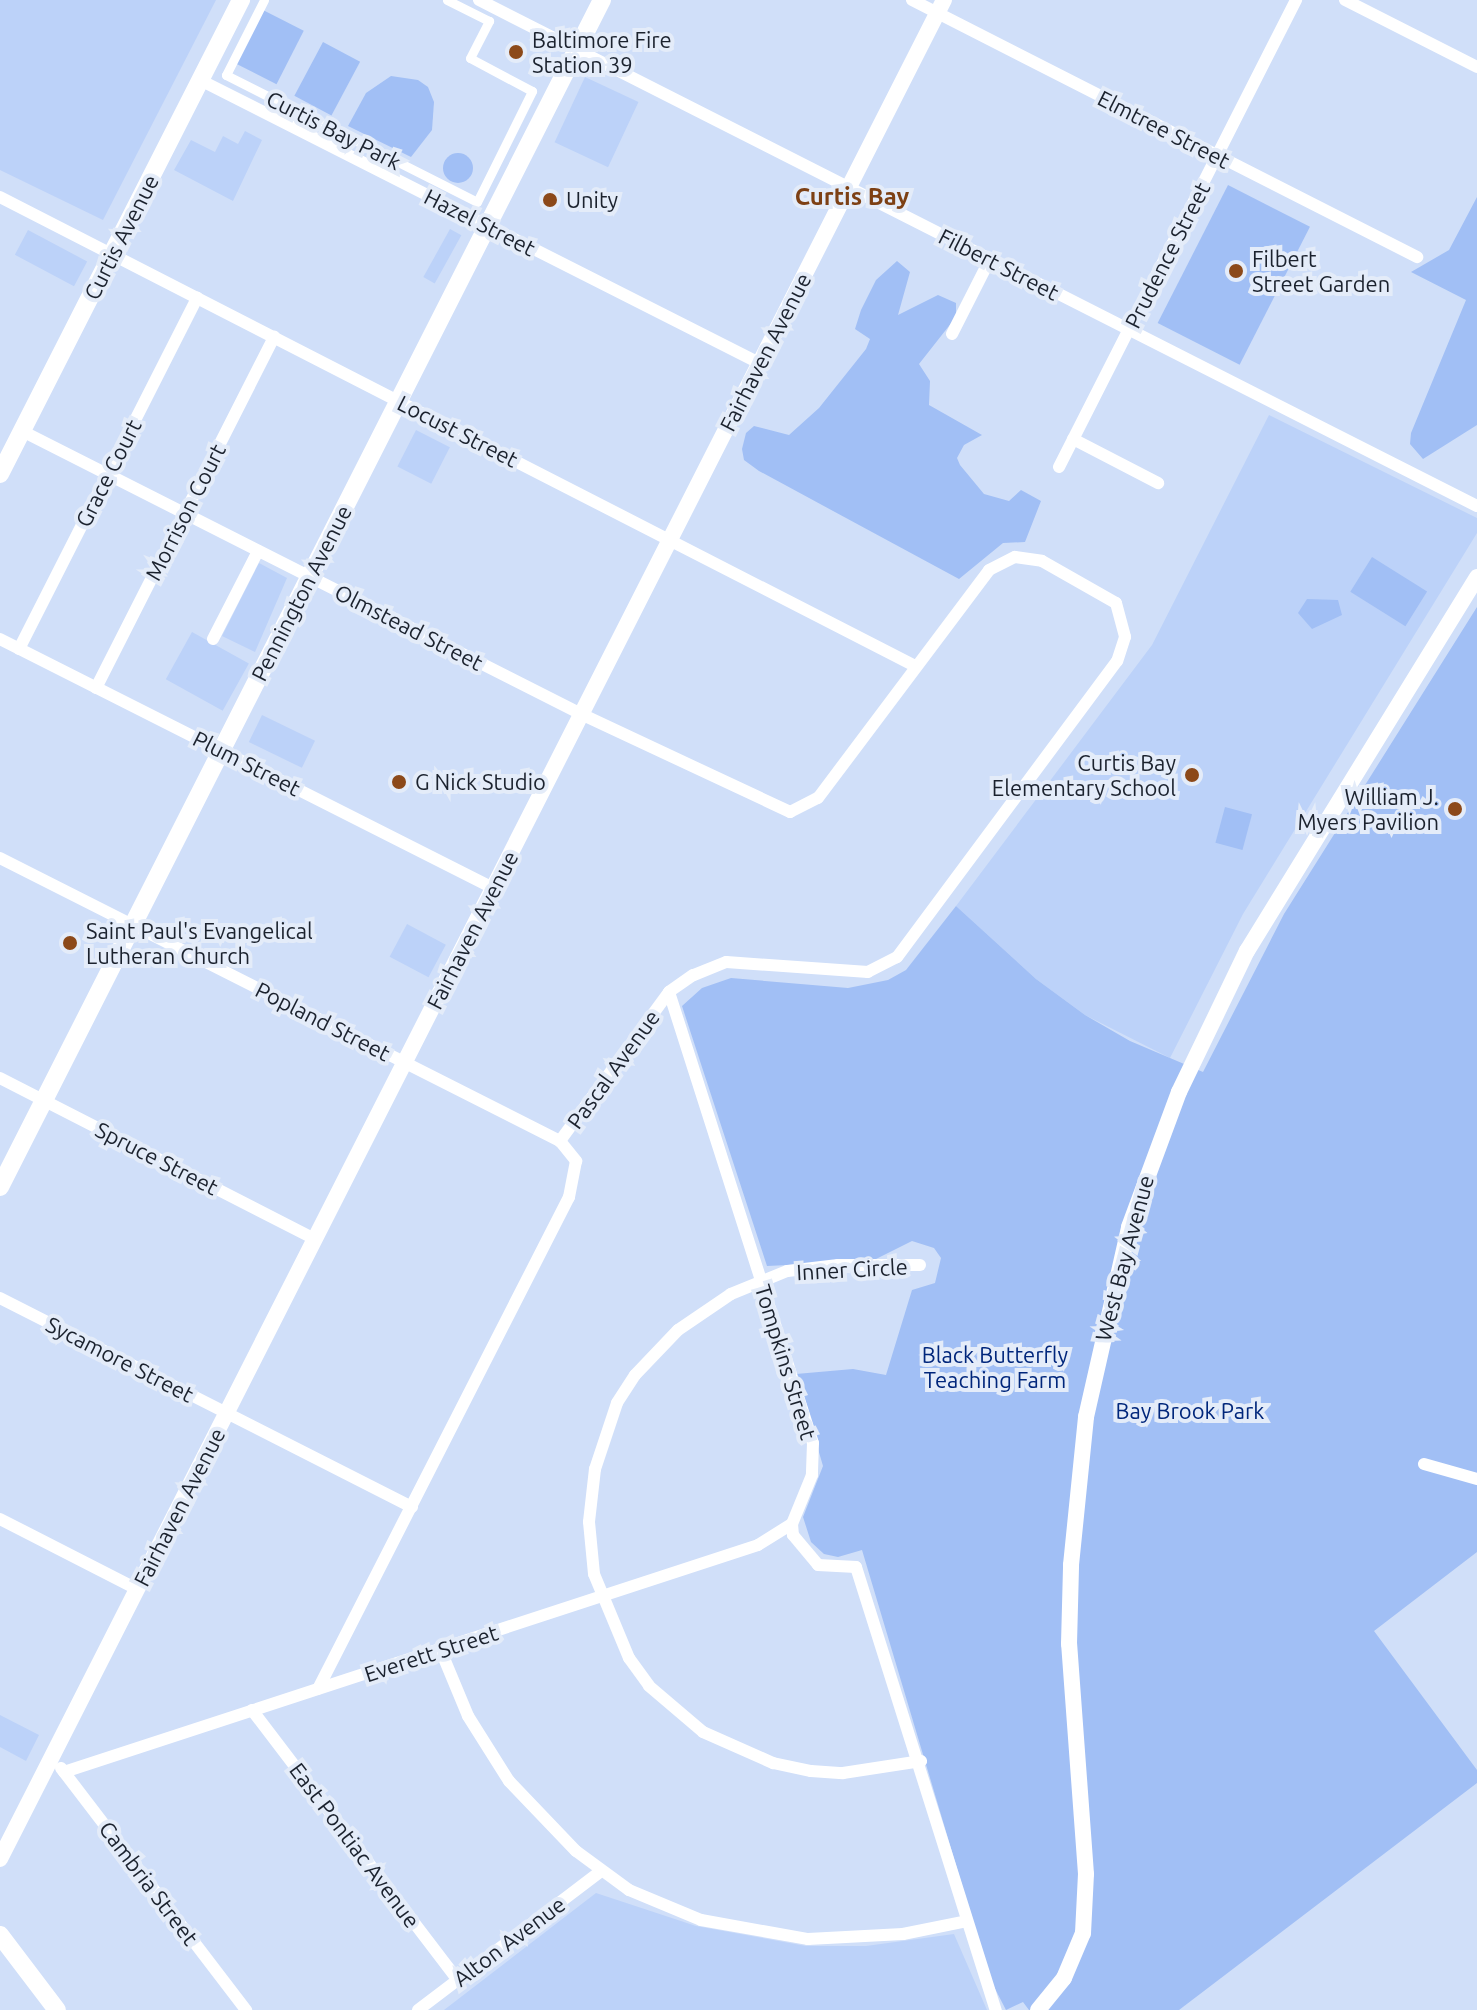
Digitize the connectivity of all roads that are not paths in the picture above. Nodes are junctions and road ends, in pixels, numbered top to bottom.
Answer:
1 (241, 0) edge
2 (264, 0) edge
3 (447, 0) edge
4 (479, 0) edge
5 (602, 0) edge
6 (912, 0) edge
7 (1296, 0) edge
8 (1345, 0) edge
9 (940, 6) edge
10 (577, 50) junction
11 (1477, 67) edge
12 (200, 80) junction
13 (1217, 155) junction
14 (849, 187) junction
15 (0, 197) edge
16 (487, 226) junction
17 (112, 254) junction
18 (1417, 257) dead end
19 (990, 259) junction
20 (197, 298) junction
21 (1129, 329) junction
22 (952, 334) dead end
23 (274, 337) junction
24 (759, 363) junction
25 (399, 401) junction
26 (22, 431) junction
27 (1073, 439) junction
28 (1059, 467) dead end
29 (0, 474) edge
30 (107, 474) junction
31 (1158, 483) dead end
32 (1477, 506) edge
33 (184, 513) junction
34 (670, 540) junction
35 (258, 551) junction
36 (310, 577) junction
37 (1477, 577) edge
38 (0, 639) edge
39 (213, 639) dead end
40 (19, 649) junction
41 (915, 666) junction
42 (96, 688) junction
43 (581, 714) junction
44 (221, 751) junction
45 (0, 858) edge
46 (493, 888) junction
47 (134, 925) junction
48 (669, 992) junction
49 (405, 1062) junction
50 (0, 1078) edge
51 (44, 1101) junction
52 (560, 1141) junction
53 (0, 1187) edge
54 (315, 1239) junction
55 (920, 1265) dead end
56 (761, 1281) junction
57 (0, 1298) edge
58 (226, 1413) junction
59 (1424, 1464) dead end
60 (1477, 1479) edge
61 (412, 1507) junction
62 (0, 1519) edge
63 (792, 1524) junction
64 (137, 1589) junction
65 (601, 1598) junction
66 (441, 1651) junction
67 (318, 1689) junction
68 (252, 1710) junction
69 (52, 1757) junction
70 (921, 1761) junction
71 (64, 1772) junction
72 (0, 1859) edge
73 (600, 1872) junction
74 (967, 1921) junction
75 (0, 1935) edge
76 (458, 1980) junction
77 (57, 2010) edge
78 (246, 2010) edge
79 (418, 2010) edge
80 (996, 2010) edge
81 (1038, 2010) edge

1 - 12 main road, Curtis Avenue
2 - 3 street, Curtis Bay Park
4 - 10 street, Filbert Street
5 - 10 main road, Pennington Avenue
6 - 9 street, Elmtree Street
7 - 13 street, Prudence Street
8 - 11 street
9 - 13 street, Elmtree Street
9 - 14 street, Fairhaven Avenue
10 - 14 street, Filbert Street
10 - 16 main road, Pennington Avenue
12 - 16 street, Hazel Street
12 - 17 main road, Curtis Avenue
13 - 18 street, Elmtree Street
13 - 21 street, Prudence Street
14 - 19 street, Filbert Street
14 - 24 street, Fairhaven Avenue
15 - 17 street, Locust Street
16 - 24 street, Hazel Street
16 - 25 main road, Pennington Avenue
17 - 20 street, Locust Street
17 - 26 main road, Curtis Avenue
19 - 21 street, Filbert Street
19 - 22 street
20 - 23 street, Locust Street
20 - 30 street, Grace Court
21 - 27 street, Prudence Street
21 - 32 street, Filbert Street
23 - 25 street, Locust Street
23 - 33 street, Morrison Court
24 - 34 street, Fairhaven Avenue
25 - 34 street, Locust Street
25 - 36 main road, Pennington Avenue
26 - 29 main road, Curtis Avenue
26 - 30 street, Olmstead Street
27 - 28 street, Prudence Street
27 - 31 street
30 - 33 street, Olmstead Street
30 - 40 street, Grace Court
33 - 35 street, Olmstead Street
33 - 42 street, Morrison Court
34 - 41 street, Locust Street
34 - 43 street, Fairhaven Avenue
35 - 36 street, Olmstead Street
35 - 39 street
36 - 43 street, Olmstead Street
36 - 44 main road, Pennington Avenue
37 - 81 street, West Bay Avenue
38 - 40 street, Plum Street
40 - 42 street, Plum Street
41 - 43 street, Olmstead Street
41 - 48 street, Pascal Avenue
42 - 44 street, Plum Street
43 - 46 street, Fairhaven Avenue
44 - 46 street, Plum Street
44 - 47 main road, Pennington Avenue
45 - 47 street, Popland Street
46 - 49 street, Fairhaven Avenue
47 - 49 street, Popland Street
47 - 51 main road, Pennington Avenue
48 - 52 street, Pascal Avenue
48 - 56 street, Tompkins Street
49 - 52 street, Popland Street
49 - 54 street, Fairhaven Avenue
50 - 51 street, Spruce Street
51 - 53 main road, Pennington Avenue
51 - 54 street, Spruce Street
52 - 61 street, Pascal Avenue
54 - 58 street, Fairhaven Avenue
55 - 56 street, Inner Circle
56 - 63 street, Tompkins Street
56 - 65 street, Inner Circle
57 - 58 street, Sycamore Street
58 - 61 street, Sycamore Street
58 - 64 street, Fairhaven Avenue
59 - 60 street
61 - 67 street, Pascal Avenue
62 - 64 street
63 - 65 street, Everett Street
63 - 70 street
64 - 69 street, Fairhaven Avenue
65 - 66 street, Everett Street
65 - 70 street, Inner Circle
66 - 67 street, Everett Street
66 - 73 street
67 - 68 street, Everett Street
68 - 71 street, Everett Street
68 - 76 street, East Pontiac Avenue
69 - 71 street, Cambria Street
69 - 72 street, Fairhaven Avenue
70 - 74 street
71 - 78 street, Cambria Street
73 - 74 street
73 - 76 street, Alton Avenue
74 - 80 street
75 - 77 main road
76 - 79 street, Alton Avenue

